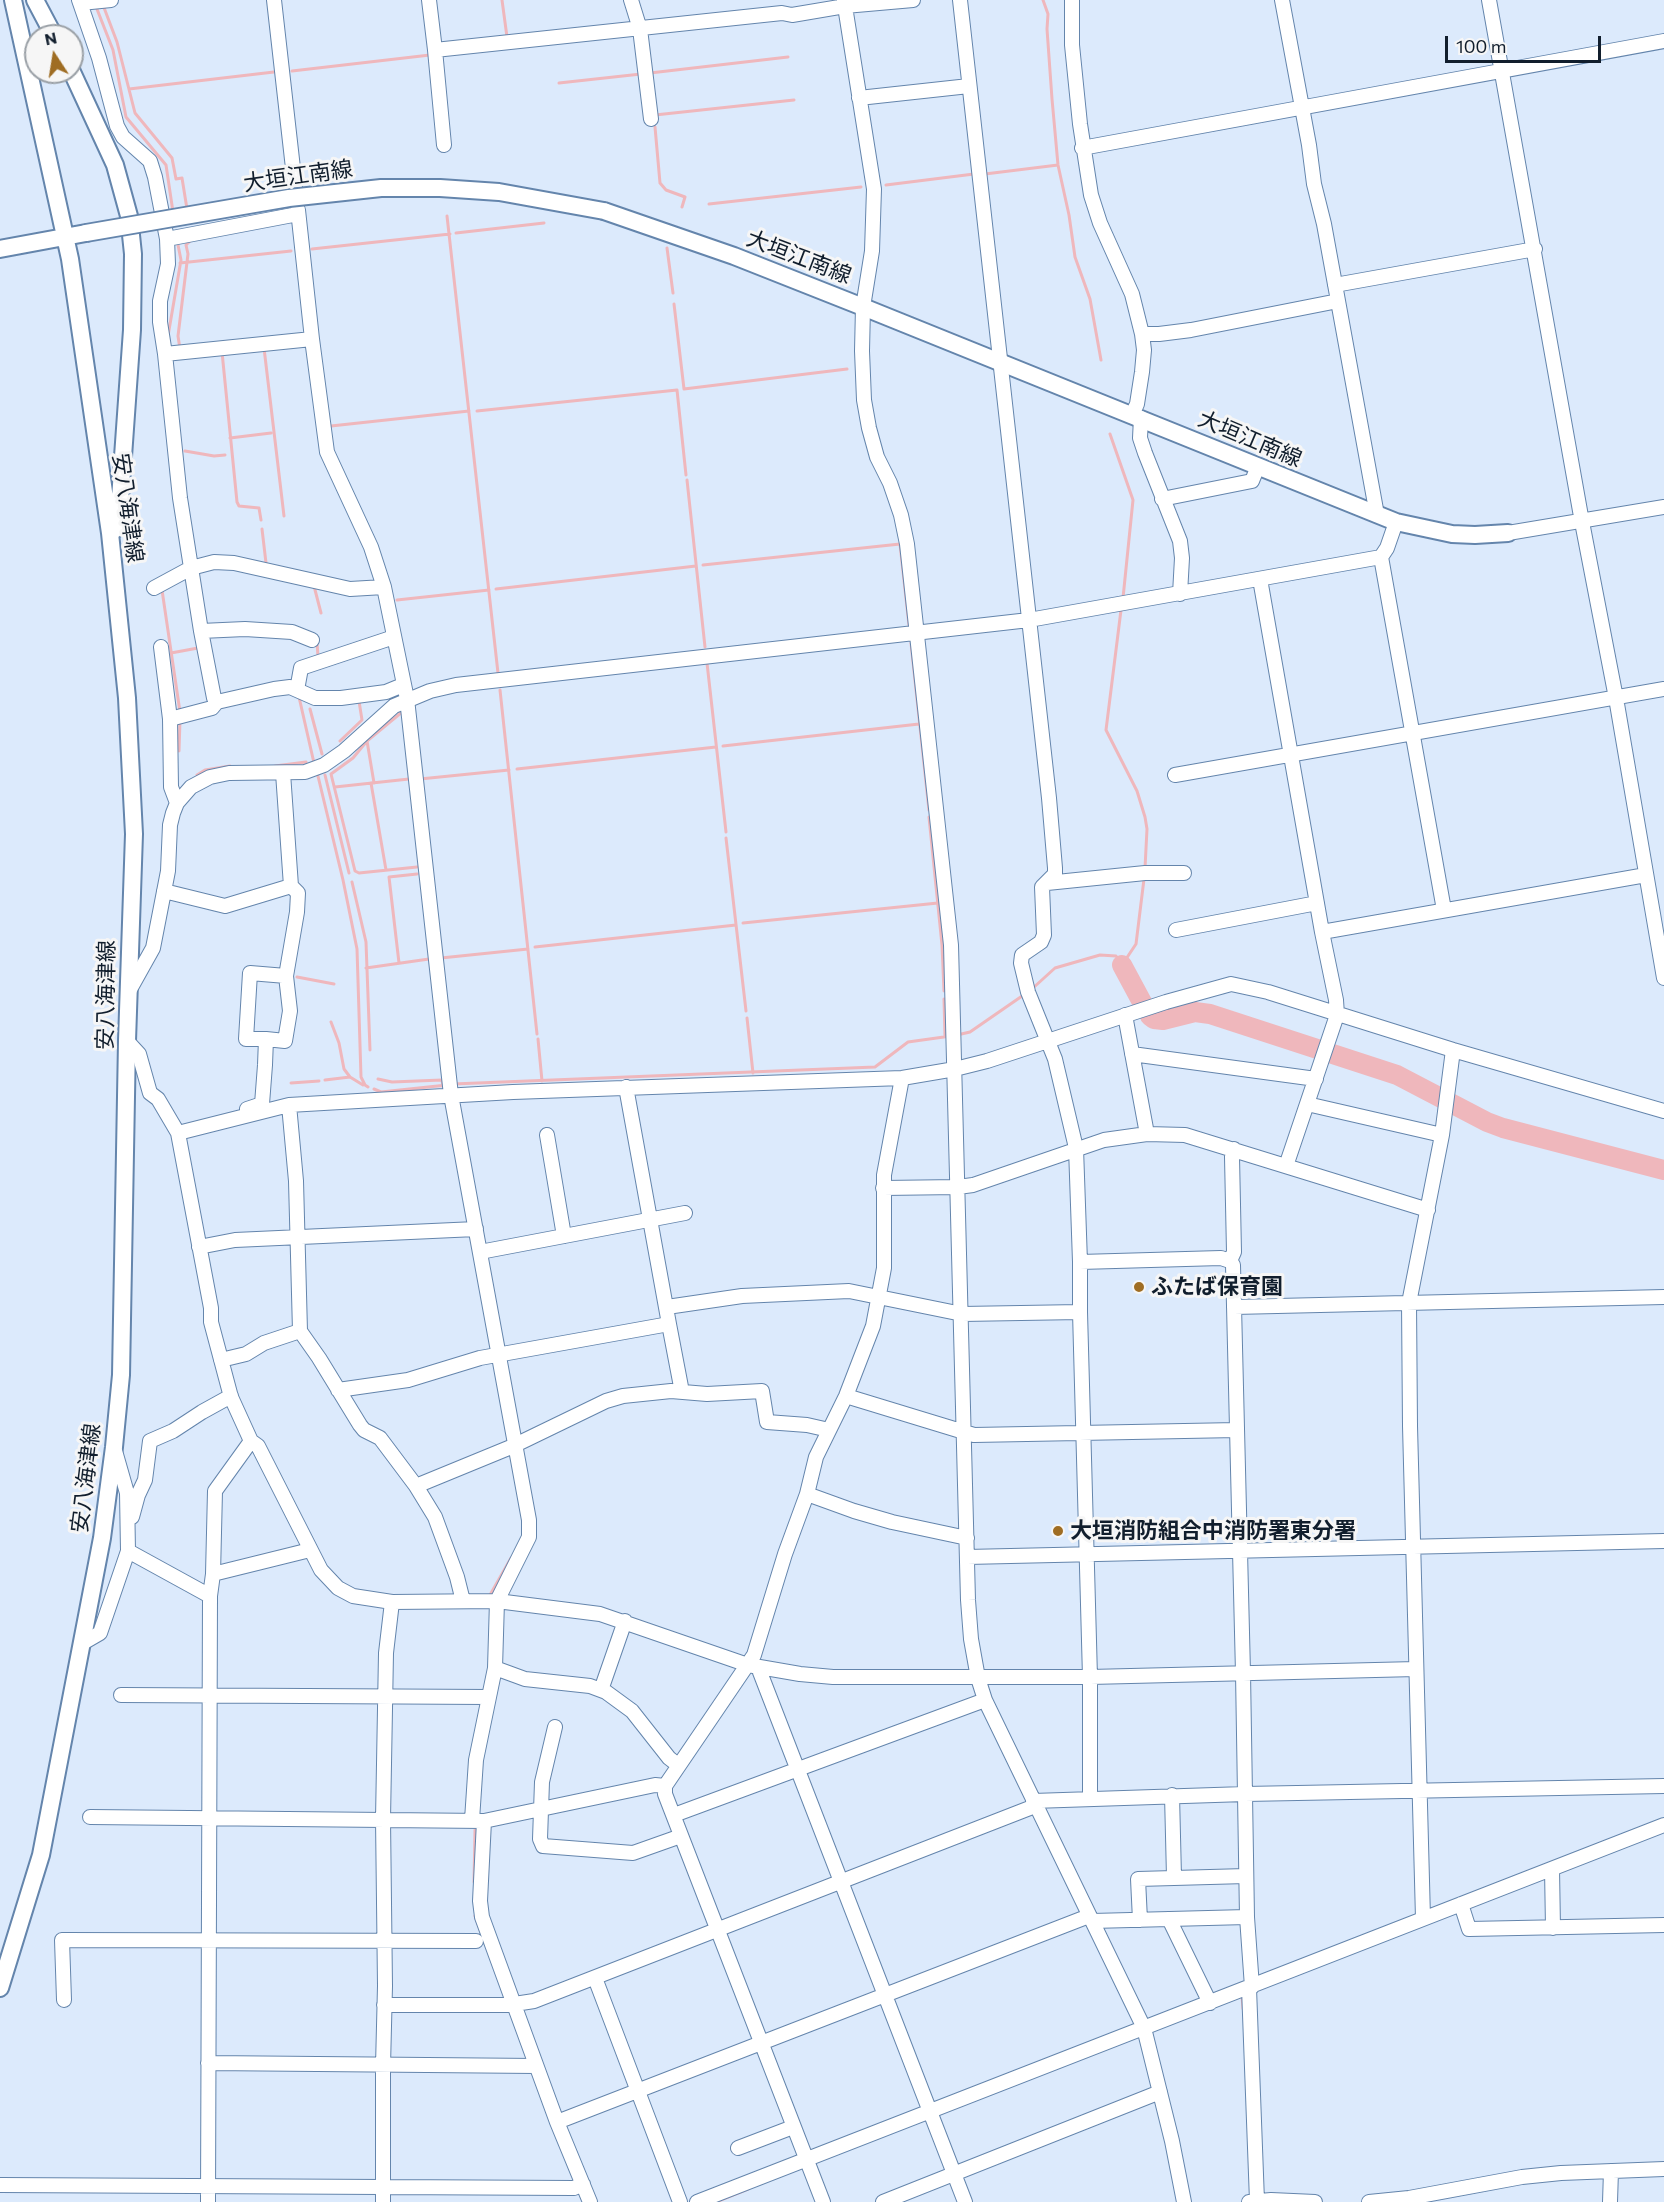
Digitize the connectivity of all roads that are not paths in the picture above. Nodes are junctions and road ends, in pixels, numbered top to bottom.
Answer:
1 (13, 0) edge
2 (35, 0) edge
3 (111, 0) edge
4 (274, 0) edge
5 (429, 0) edge
6 (630, 0) edge
7 (913, 0) edge
8 (960, 0) edge
9 (1072, 0) edge
10 (1282, 0) edge
11 (1490, 0) edge
12 (80, 2) edge
13 (845, 3) edge
14 (48, 24) edge
15 (640, 29) junction
16 (1664, 41) edge
17 (435, 50) junction
18 (1503, 72) junction
19 (78, 84) edge
20 (969, 86) junction
21 (859, 98) junction
22 (1302, 108) junction
23 (651, 119) dead end
24 (444, 144) dead end
25 (1082, 148) junction
26 (295, 186) dead end
27 (65, 237) junction
28 (167, 239) junction
29 (0, 249) edge
30 (1535, 249) junction
31 (1335, 285) junction
32 (1338, 301) junction
33 (863, 306) junction
34 (1142, 334) junction
35 (312, 339) junction
36 (165, 354) junction
37 (1001, 362) junction
38 (1137, 417) junction
39 (1257, 466) junction
40 (1162, 499) junction
41 (1664, 507) edge
42 (1377, 515) junction
43 (1396, 522) junction
44 (1582, 522) junction
45 (111, 533) junction
46 (1508, 533) joint
47 (1381, 557) junction
48 (191, 568) junction
49 (1260, 579) junction
50 (384, 587) junction
51 (154, 588) dead end
52 (1180, 594) junction
53 (1029, 620) junction
54 (201, 631) junction
55 (916, 633) junction
56 (394, 637) junction
57 (312, 640) dead end
58 (161, 647) dead end
59 (403, 685) junction
60 (1664, 689) edge
61 (297, 690) junction
62 (1616, 698) junction
63 (407, 699) junction
64 (217, 702) junction
65 (170, 719) junction
66 (1414, 733) junction
67 (1292, 755) junction
68 (283, 773) junction
69 (1175, 775) dead end
70 (177, 802) junction
71 (1184, 873) dead end
72 (1646, 875) junction
73 (1047, 883) junction
74 (291, 886) junction
75 (164, 891) junction
76 (1317, 903) junction
77 (1444, 910) junction
78 (1176, 930) dead end
79 (1322, 932) junction
80 (286, 976) junction
81 (1664, 978) edge
82 (129, 991) junction
83 (1125, 1015) junction
84 (1337, 1015) junction
85 (266, 1039) junction
86 (1048, 1040) junction
87 (127, 1041) junction
88 (1453, 1050) junction
89 (1132, 1054) junction
90 (955, 1070) junction
91 (902, 1078) junction
92 (1316, 1079) junction
93 (626, 1087) junction
94 (451, 1095) junction
95 (1307, 1104) junction
96 (289, 1105) junction
97 (1664, 1111) edge
98 (232, 1119) junction
99 (178, 1133) junction
100 (1147, 1134) junction
101 (547, 1135) dead end
102 (1442, 1135) junction
103 (1077, 1148) junction
104 (1234, 1149) junction
105 (1286, 1166) junction
106 (958, 1187) junction
107 (883, 1188) junction
108 (1428, 1210) junction
109 (686, 1213) dead end
110 (651, 1220) junction
111 (476, 1228) junction
112 (564, 1236) junction
113 (298, 1237) junction
114 (199, 1247) junction
115 (480, 1252) junction
116 (1230, 1261) junction
117 (1080, 1262) junction
118 (879, 1297) junction
119 (1664, 1297) edge
120 (1409, 1303) junction
121 (667, 1307) junction
122 (1234, 1307) junction
123 (1080, 1312) junction
124 (962, 1314) junction
125 (669, 1324) junction
126 (300, 1331) junction
127 (499, 1355) junction
128 (221, 1360) junction
129 (338, 1390) junction
130 (682, 1392) junction
131 (231, 1396) junction
132 (846, 1396) junction
133 (829, 1430) junction
134 (1237, 1430) junction
135 (964, 1432) junction
136 (1083, 1432) junction
137 (251, 1442) junction
138 (516, 1445) junction
139 (114, 1447) junction
140 (416, 1486) junction
141 (807, 1494) junction
142 (967, 1538) junction
143 (1664, 1541) edge
144 (127, 1545) junction
145 (1414, 1546) junction
146 (310, 1550) junction
147 (1240, 1550) junction
148 (1087, 1554) junction
149 (967, 1557) junction
150 (213, 1574) junction
151 (210, 1596) junction
152 (463, 1600) junction
153 (497, 1601) junction
154 (392, 1602) junction
155 (625, 1621) junction
156 (81, 1644) junction
157 (753, 1666) junction
158 (495, 1668) junction
159 (1416, 1669) junction
160 (1244, 1673) junction
161 (1090, 1677) junction
162 (978, 1678) junction
163 (601, 1690) junction
164 (121, 1695) dead end
165 (209, 1695) junction
166 (386, 1696) junction
167 (489, 1697) junction
168 (985, 1700) junction
169 (555, 1727) dead end
170 (678, 1765) junction
171 (797, 1770) junction
172 (665, 1786) junction
173 (1664, 1786) edge
174 (1419, 1791) junction
175 (1245, 1794) junction
176 (1172, 1795) junction
177 (1090, 1799) junction
178 (1034, 1803) junction
179 (540, 1810) junction
180 (674, 1815) junction
181 (90, 1817) dead end
182 (209, 1819) junction
183 (384, 1819) junction
184 (478, 1821) junction
185 (1664, 1825) edge
186 (681, 1836) junction
187 (1552, 1869) junction
188 (1246, 1876) junction
189 (1174, 1877) junction
190 (841, 1882) junction
191 (1461, 1904) junction
192 (1247, 1917) junction
193 (1090, 1918) junction
194 (1423, 1918) junction
195 (1169, 1919) junction
196 (1140, 1920) junction
197 (1664, 1926) edge
198 (1553, 1928) junction
199 (717, 1931) junction
200 (208, 1941) junction
201 (385, 1941) junction
202 (476, 1941) dead end
203 (594, 1978) junction
204 (0, 1988) edge
205 (1250, 1988) junction
206 (884, 1995) junction
207 (64, 2000) dead end
208 (1210, 2002) junction
209 (384, 2005) junction
210 (514, 2005) junction
211 (1144, 2028) junction
212 (761, 2043) junction
213 (208, 2063) junction
214 (383, 2066) junction
215 (536, 2066) junction
216 (637, 2091) junction
217 (1160, 2092) junction
218 (931, 2115) junction
219 (557, 2122) junction
220 (793, 2127) junction
221 (738, 2148) dead end
222 (807, 2164) junction
223 (1664, 2169) edge
224 (1611, 2171) junction
225 (955, 2174) junction
226 (583, 2184) junction
227 (0, 2185) edge
228 (208, 2186) junction
229 (383, 2186) junction
230 (208, 2202) edge
231 (383, 2202) edge
232 (590, 2202) edge
233 (680, 2202) edge
234 (697, 2202) edge
235 (823, 2202) edge
236 (883, 2202) edge
237 (966, 2202) edge
238 (1184, 2202) edge
239 (1253, 2202) edge
240 (1315, 2202) edge
241 (1377, 2202) edge
242 (1610, 2202) edge

1 - 27 main road, 安八海津線
2 - 14 main road
3 - 12 street
4 - 26 street
5 - 17 street
6 - 15 street
7 - 13 street
8 - 20 street
9 - 25 street
10 - 22 street
11 - 18 street
12 - 28 street
13 - 15 street
13 - 21 street
15 - 17 street
15 - 23 street
16 - 18 street
17 - 24 street
18 - 22 street
18 - 30 street
19 - 45 main road
20 - 21 street
20 - 37 street
21 - 33 street
22 - 25 street
22 - 31 street
25 - 34 street
27 - 29 main road, 大垣江南線
27 - 33 main road, 大垣江南線, bridge
27 - 45 main road, 安八海津線
28 - 35 street
28 - 36 street
30 - 31 street
30 - 44 street
31 - 32 street
32 - 34 street
32 - 42 street
33 - 37 main road, 大垣江南線
33 - 55 street
34 - 38 street
35 - 36 street
35 - 50 street
36 - 48 street
37 - 38 main road, 大垣江南線
37 - 53 street
38 - 39 main road, 大垣江南線
38 - 40 street
39 - 40 street
39 - 42 main road, 大垣江南線
40 - 52 street
41 - 44 street
42 - 43 main road, 大垣江南線
43 - 46 main road, 大垣江南線
43 - 47 street
44 - 46 street
44 - 62 street
45 - 82 main road, 安八海津線
47 - 49 street
47 - 66 street
48 - 50 street
48 - 51 street
48 - 54 street
49 - 52 street
49 - 67 street
50 - 56 street
52 - 53 street
53 - 55 street
53 - 73 street
54 - 57 street
54 - 64 street
55 - 63 street
55 - 90 street
56 - 59 street
56 - 61 street
58 - 65 street
59 - 61 street
59 - 63 street
60 - 62 street
61 - 64 street
62 - 66 street
62 - 72 street
63 - 68 street
63 - 94 street
64 - 65 street
65 - 70 street
66 - 67 street
66 - 77 street
67 - 69 street
67 - 76 street
68 - 70 street
68 - 74 street
70 - 75 street
71 - 73 street
72 - 77 street
72 - 81 street
73 - 86 street
74 - 75 street
74 - 80 street
75 - 82 street
76 - 78 street
76 - 79 street
77 - 79 street
79 - 84 street
80 - 85 street
80 - 85 street
82 - 87 main road, 安八海津線
83 - 84 street
83 - 86 street
83 - 89 street
84 - 88 street
84 - 92 street
85 - 98 street
86 - 90 street
86 - 103 street
87 - 99 street
87 - 139 main road, 安八海津線
88 - 97 street
88 - 102 street
89 - 92 street
89 - 100 street
90 - 91 street
90 - 106 street
91 - 93 street
91 - 107 street
92 - 95 street
93 - 94 street
93 - 110 street
94 - 96 street
94 - 111 street
95 - 102 street
95 - 105 street
96 - 98 street
96 - 113 street
98 - 99 street
99 - 114 street
100 - 103 street
100 - 104 street
101 - 112 street
102 - 108 street
103 - 106 street
103 - 117 street
104 - 105 street
104 - 116 street
105 - 108 street
106 - 107 street
106 - 124 street
107 - 118 street
108 - 120 street
109 - 110 street
110 - 112 street
110 - 121 street
111 - 113 street
111 - 115 street
112 - 115 street
113 - 114 street
113 - 126 street
114 - 128 street
115 - 127 street
116 - 117 street
116 - 122 street
117 - 123 street
118 - 121 street
118 - 124 street
118 - 132 street
119 - 120 street
120 - 122 street
120 - 145 street
121 - 125 street
122 - 134 street
123 - 124 street
123 - 136 street
124 - 135 street
125 - 127 street
125 - 130 street
126 - 128 street
126 - 129 street
127 - 129 street
127 - 138 street
128 - 131 street
129 - 140 street
130 - 133 street
130 - 138 street
131 - 137 street
131 - 144 street
132 - 133 street
132 - 135 street
133 - 141 street
134 - 136 street
134 - 147 street
135 - 136 street
135 - 142 street
136 - 148 street
137 - 146 street
137 - 150 street
138 - 140 street
138 - 153 street
139 - 144 street
139 - 156 main road, 安八海津線
140 - 152 street
141 - 142 street
141 - 157 street
142 - 149 street
143 - 145 street
144 - 151 street
144 - 156 street
145 - 147 street
145 - 159 street
146 - 150 street
146 - 154 street
147 - 148 street
147 - 160 street
148 - 149 street
148 - 161 street
149 - 162 street
150 - 151 street
151 - 165 street
152 - 153 street
152 - 154 street
153 - 155 street
153 - 158 street
154 - 166 street
155 - 157 street
155 - 163 street
156 - 204 main road, 安八海津線
157 - 162 street
157 - 170 street
157 - 171 street
158 - 163 street
158 - 167 street
159 - 160 street
159 - 174 street
160 - 161 street
160 - 175 street
161 - 162 street
161 - 177 street
162 - 168 street
163 - 170 street
164 - 165 street
165 - 166 street
165 - 182 street
166 - 167 street
166 - 183 street
167 - 184 street
168 - 171 street
168 - 178 street
169 - 179 street
170 - 172 street
171 - 180 street
171 - 190 street
172 - 179 street
172 - 180 street
173 - 174 street
174 - 175 street
174 - 194 street
175 - 176 street
175 - 188 street
176 - 177 street
176 - 189 street
177 - 178 street
178 - 190 street
178 - 193 street
179 - 184 street
179 - 186 street
180 - 186 street
181 - 182 street
182 - 183 street
182 - 200 street
183 - 184 street
183 - 201 street
184 - 210 street
185 - 187 street
186 - 199 street
187 - 191 street
187 - 198 street
188 - 189 street
188 - 192 street
189 - 196 street
190 - 199 street
190 - 206 street
191 - 194 street
191 - 198 street
192 - 195 street
192 - 205 street
193 - 196 street
193 - 206 street
193 - 211 street
194 - 205 street
195 - 196 street
195 - 208 street
197 - 198 street
199 - 203 street
199 - 212 street
200 - 201 street
200 - 207 street
200 - 213 street
201 - 202 street
201 - 209 street
203 - 210 street
203 - 216 street
205 - 208 street
205 - 239 street
206 - 212 street
206 - 218 street
208 - 211 street
209 - 210 street
209 - 214 street
210 - 215 street
211 - 217 street
211 - 218 street
212 - 216 street
212 - 220 street
213 - 214 street
213 - 228 street
214 - 215 street
214 - 229 street
215 - 219 street
216 - 219 street
216 - 233 street
217 - 225 street
217 - 238 street
218 - 222 street
218 - 225 street
219 - 226 street
220 - 221 street
220 - 222 street
222 - 234 street
222 - 235 street
223 - 224 street
224 - 241 street
224 - 242 street
225 - 236 street
225 - 237 street
226 - 229 street
226 - 232 street
227 - 228 street
228 - 229 street
228 - 230 street
229 - 231 street
239 - 240 street

